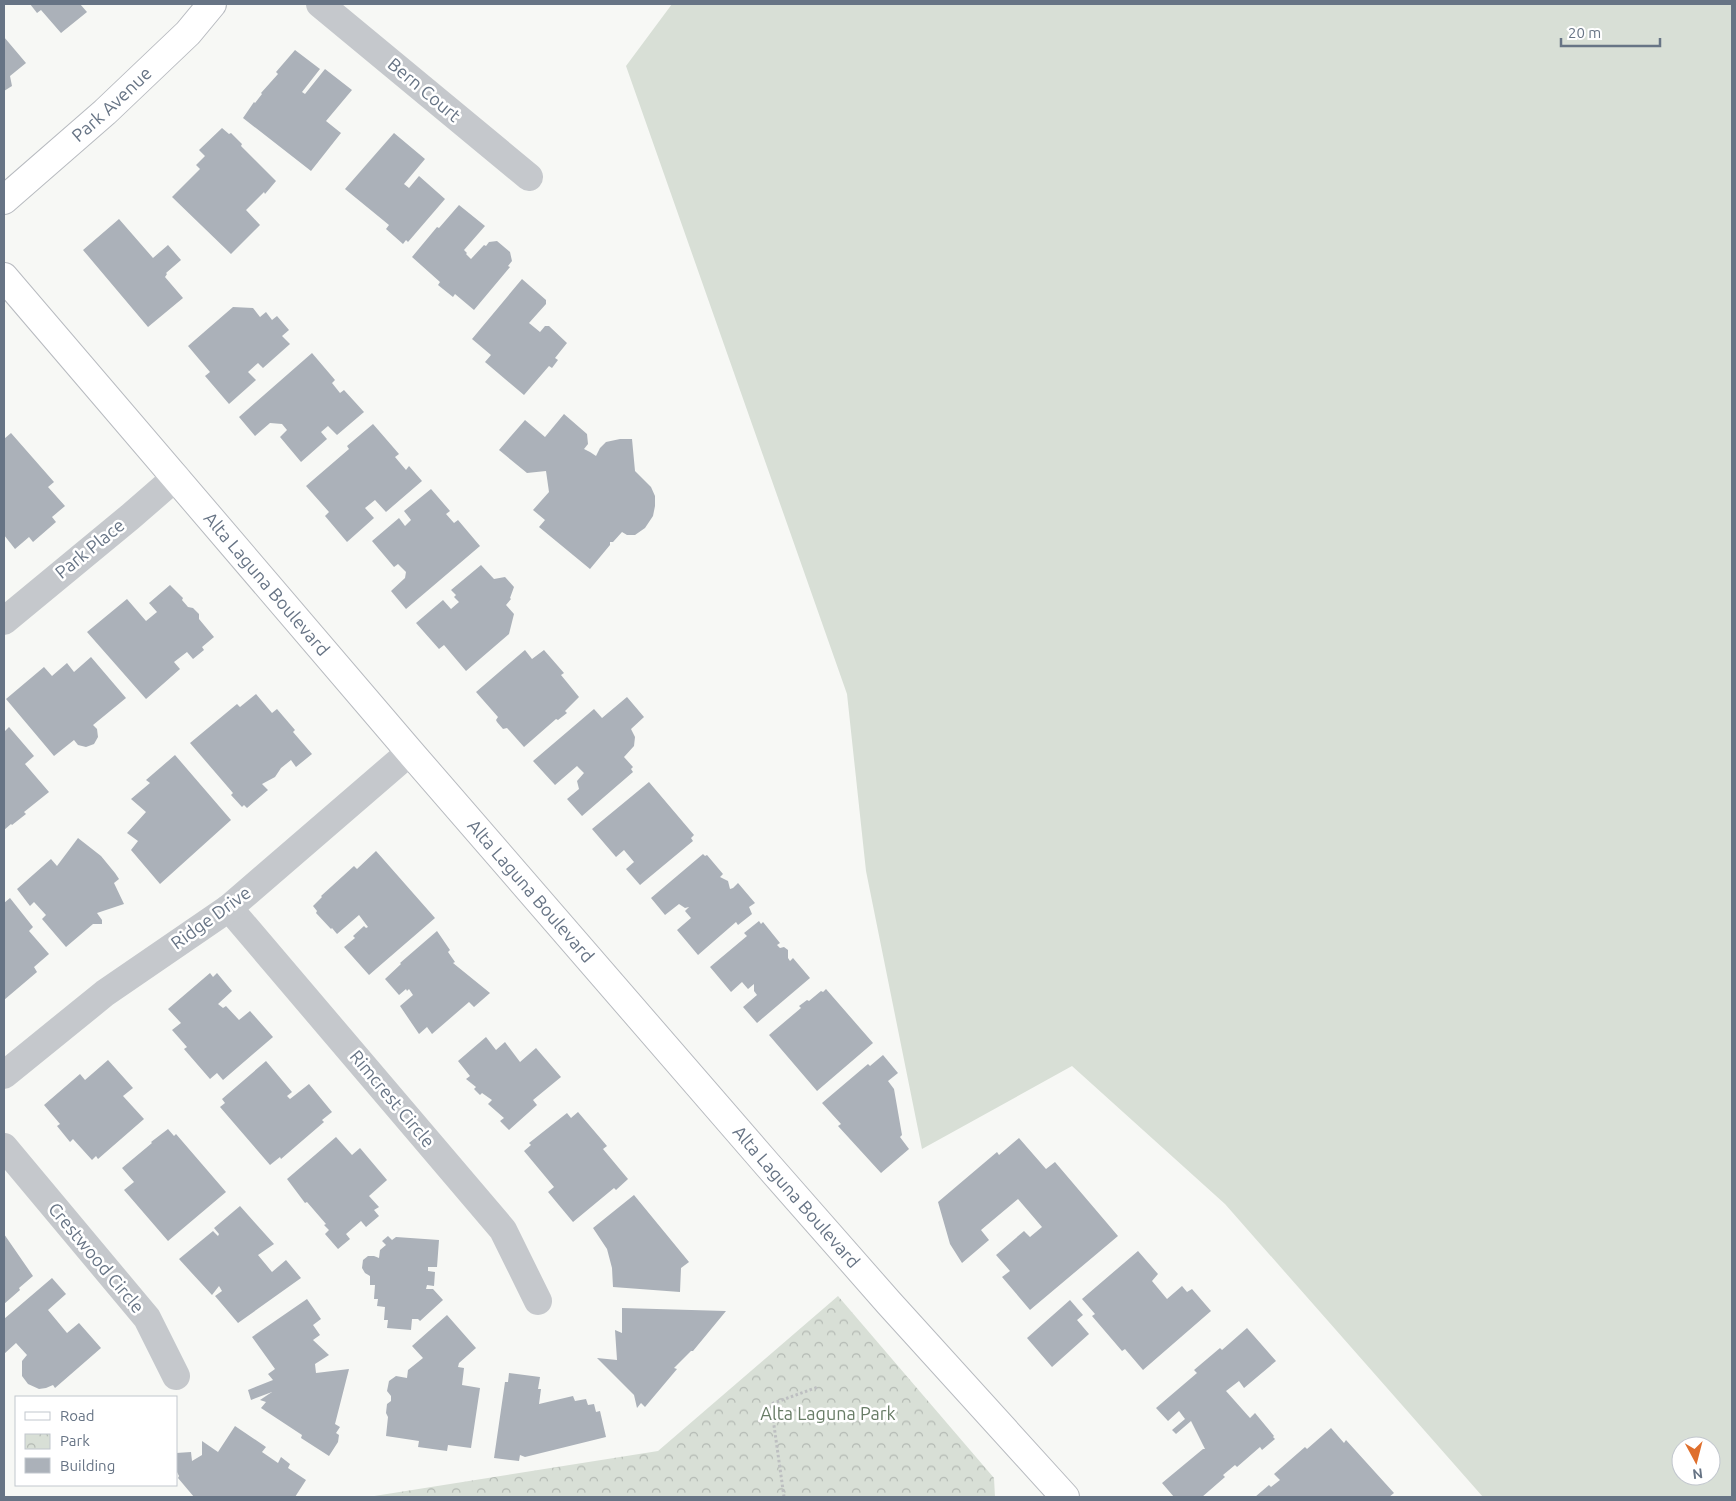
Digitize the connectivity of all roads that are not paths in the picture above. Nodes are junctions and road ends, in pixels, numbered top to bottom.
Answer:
1 (212, 4) edge
2 (320, 4) edge
3 (529, 177) dead end
4 (4, 200) edge
5 (4, 277) edge
6 (176, 476) junction
7 (4, 621) edge
8 (410, 752) junction
9 (229, 908) junction
10 (4, 1075) edge
11 (4, 1147) edge
12 (538, 1301) dead end
13 (176, 1376) dead end
14 (1065, 1497) edge

1 - 4 street, Park Avenue
2 - 3 street, Bern Court
5 - 6 street, Alta Laguna Boulevard
6 - 7 street, Park Place
6 - 8 street, Alta Laguna Boulevard
8 - 9 street, Ridge Drive
8 - 14 street, Alta Laguna Boulevard
9 - 10 street, Ridge Drive
9 - 12 street, Rimcrest Circle
11 - 13 street, Crestwood Circle

